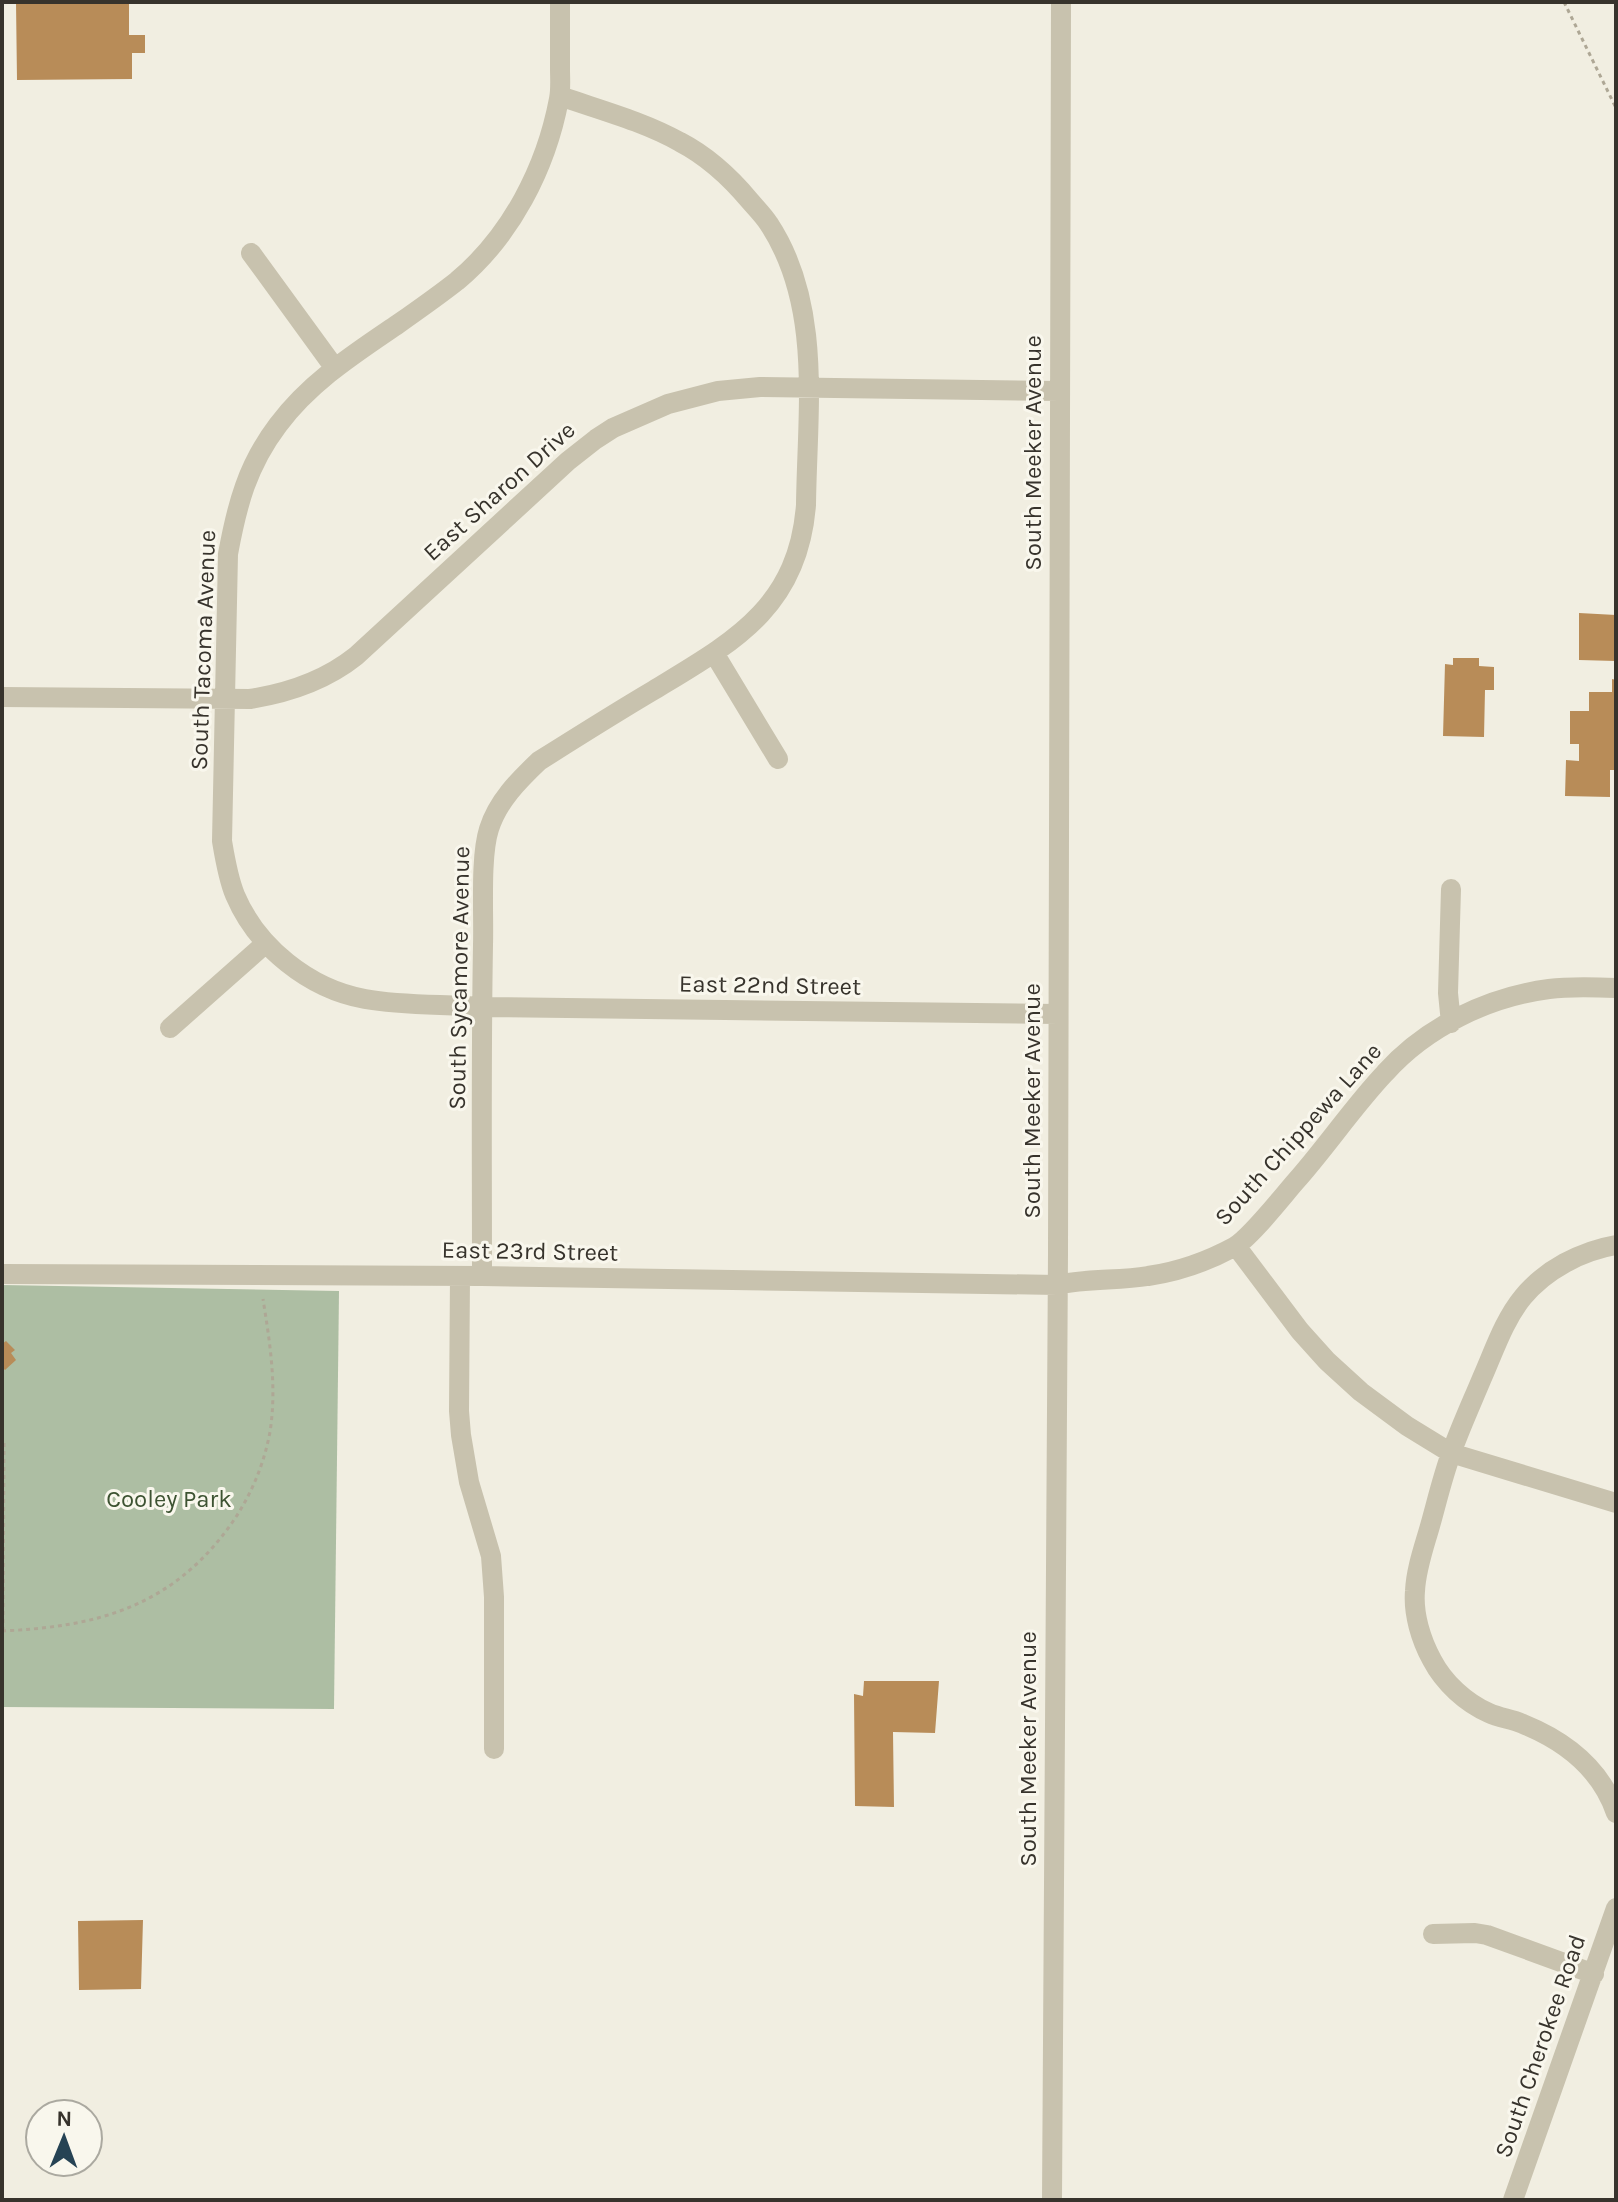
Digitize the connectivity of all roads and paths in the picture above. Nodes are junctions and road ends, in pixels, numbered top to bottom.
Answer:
1 (560, 2) edge
2 (1061, 2) edge
3 (1564, 2) edge
4 (560, 96) junction
5 (1616, 108) edge
6 (251, 253) dead end
7 (334, 367) junction
8 (808, 387) junction
9 (1059, 391) junction
10 (714, 653) junction
11 (2, 697) edge
12 (225, 697) junction
13 (778, 759) dead end
14 (1451, 889) dead end
15 (266, 943) junction
16 (1616, 988) edge
17 (482, 1007) junction
18 (1058, 1014) junction
19 (1451, 1023) junction
20 (170, 1028) dead end
21 (1616, 1245) edge
22 (1236, 1246) junction
23 (2, 1274) edge
24 (460, 1276) junction
25 (482, 1276) junction
26 (1057, 1285) junction
27 (263, 1299) dead end
28 (4, 1443) edge
29 (1451, 1453) junction
30 (1616, 1503) edge
31 (3, 1631) edge
32 (494, 1749) dead end
33 (1616, 1813) edge
34 (1616, 1908) edge
35 (1433, 1934) dead end
36 (1594, 1974) junction
37 (1052, 2200) edge
38 (1513, 2200) edge

1 - 4 street, South Tacoma Avenue
2 - 9 street, South Meeker Avenue
3 - 5 path
4 - 7 street, South Tacoma Avenue
4 - 8 street, South Sycamore Avenue
6 - 7 street
7 - 12 street, South Tacoma Avenue
8 - 9 street, East Sharon Drive
8 - 10 street, South Sycamore Avenue
8 - 12 street, East Sharon Drive
9 - 18 street, South Meeker Avenue
10 - 13 street
10 - 17 street, South Sycamore Avenue
11 - 12 street, East Sharon Drive
12 - 15 street, South Tacoma Avenue
14 - 19 street
15 - 17 street, South Tacoma Avenue
15 - 20 street
16 - 19 street, South Chippewa Lane
17 - 18 street, East 22nd Street
17 - 25 street, South Sycamore Avenue
18 - 26 street, South Meeker Avenue
19 - 22 street, South Chippewa Lane
21 - 29 street
22 - 26 street, South Chippewa Lane
22 - 29 street
23 - 24 street, East 23rd Street
24 - 25 street, East 23rd Street
24 - 32 street
25 - 26 street, East 23rd Street
26 - 37 street, South Meeker Avenue
27 - 31 path
28 - 31 path
29 - 30 street
29 - 33 street
34 - 36 street, South Cherokee Road
35 - 36 street
36 - 38 street, South Cherokee Road

